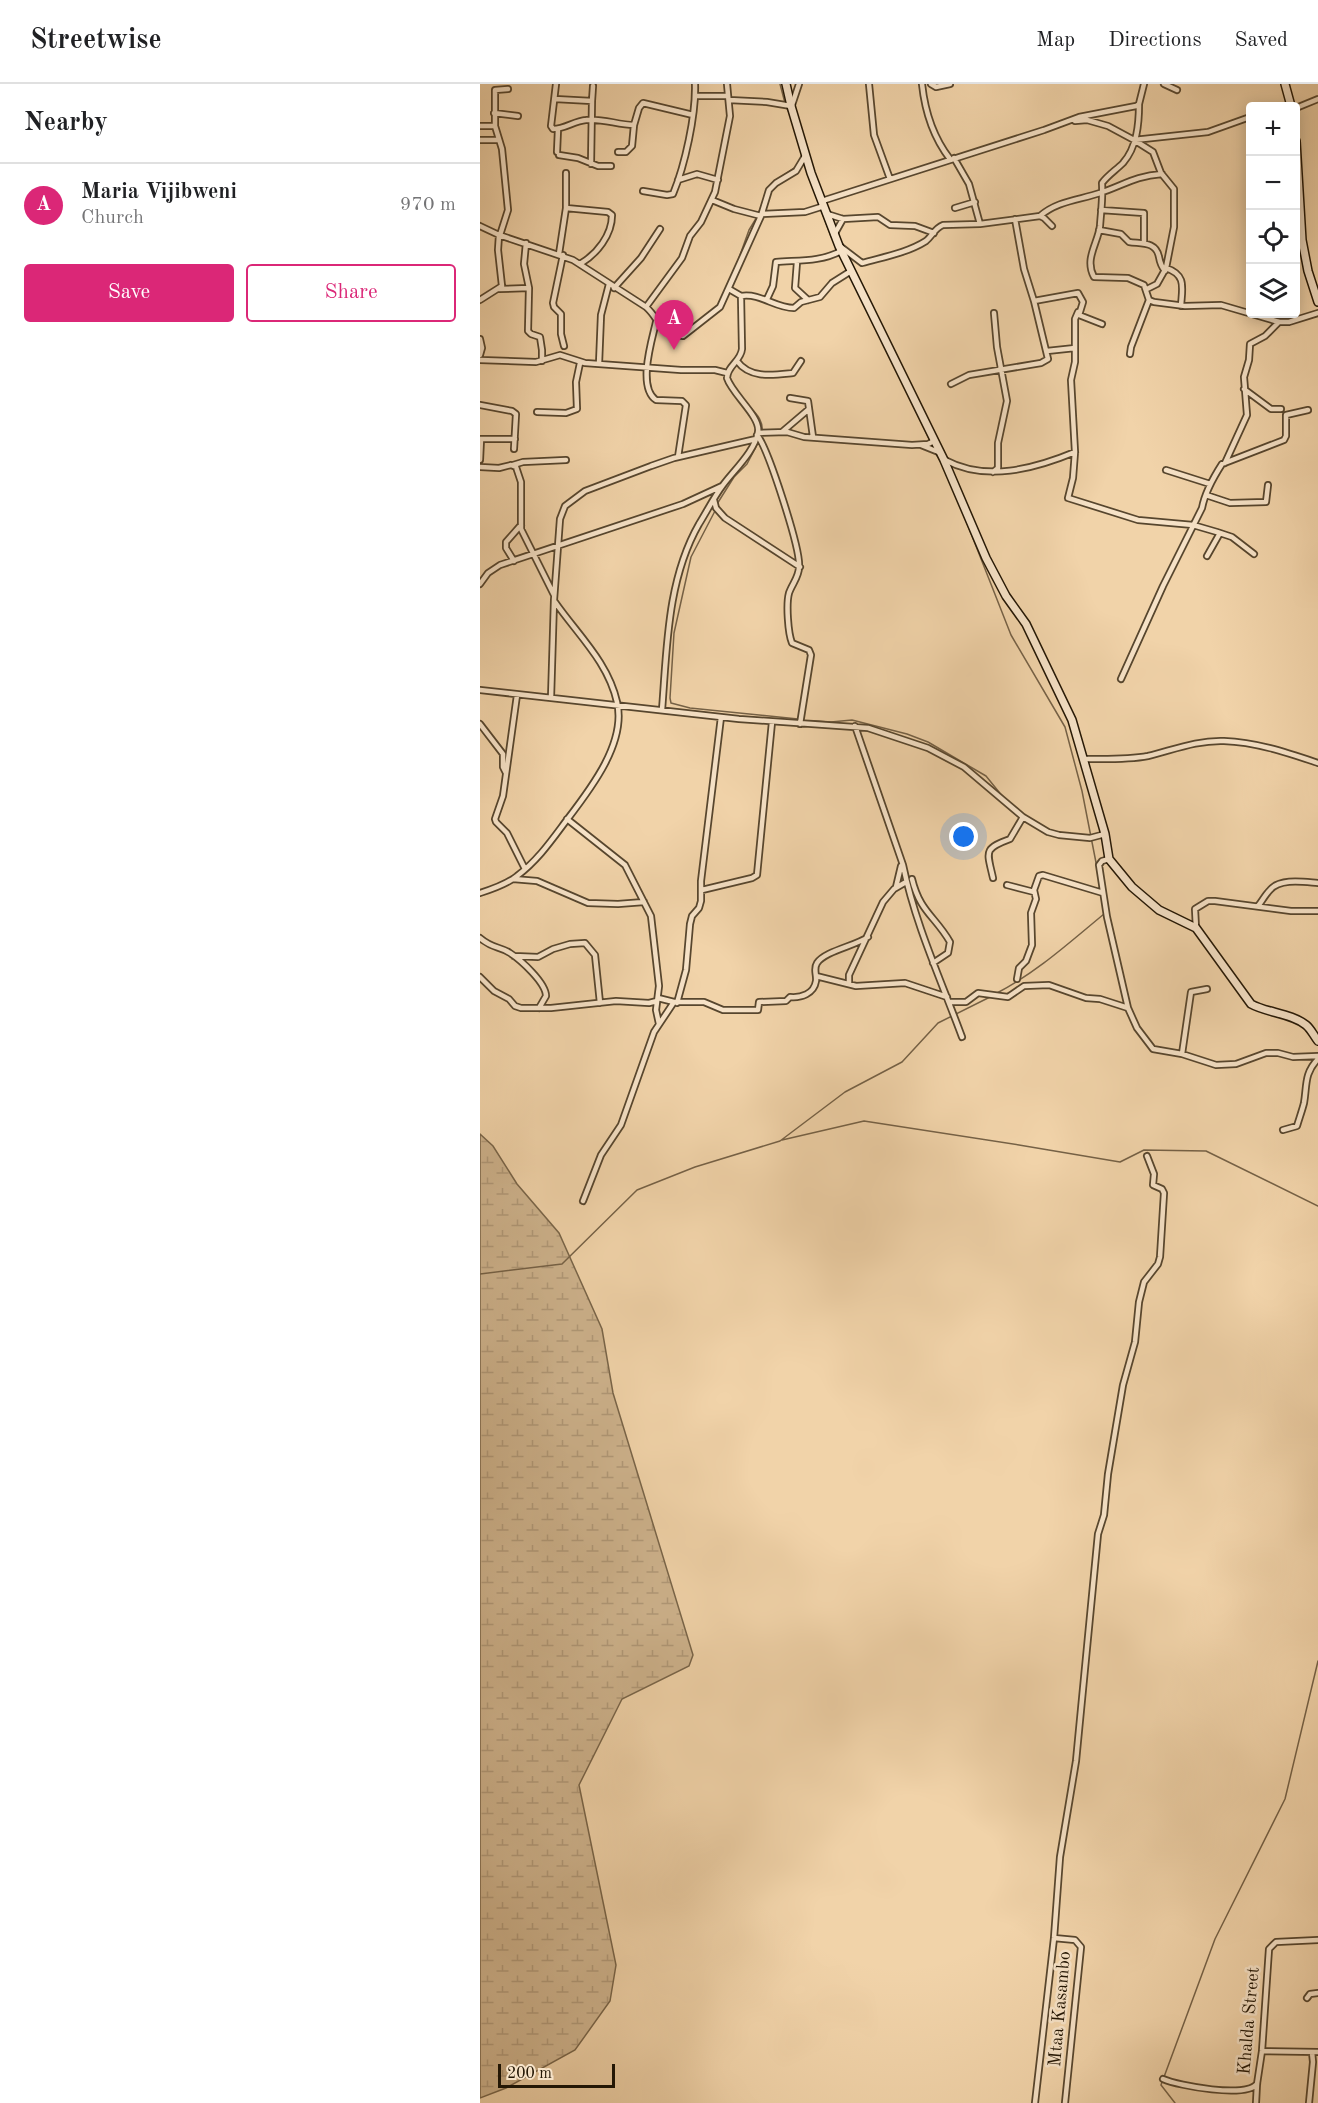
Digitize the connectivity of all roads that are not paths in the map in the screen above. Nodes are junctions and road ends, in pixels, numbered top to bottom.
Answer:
1 (556, 84) edge
2 (695, 84) edge
3 (728, 84) edge
4 (786, 84) edge
5 (799, 84) edge
6 (869, 84) edge
7 (922, 84) edge
8 (931, 84) edge
9 (950, 84) edge
10 (1144, 84) edge
11 (1164, 84) edge
12 (1285, 84) edge
13 (593, 86) dead end
14 (508, 89) dead end
15 (1177, 90) dead end
16 (695, 96) junction
17 (728, 98) junction
18 (555, 99) junction
19 (1318, 99) edge
20 (592, 101) junction
21 (1290, 102) edge
22 (1139, 104) junction
23 (1300, 106) edge
24 (791, 107) junction
25 (494, 113) junction
26 (693, 115) junction
27 (518, 117) dead end
28 (592, 119) junction
29 (1246, 119) edge
30 (1070, 120) junction
31 (634, 125) junction
32 (480, 126) edge
33 (495, 126) junction
34 (558, 129) junction
35 (480, 140) edge
36 (498, 140) junction
37 (1134, 140) junction
38 (618, 152) dead end
39 (806, 155) junction
40 (1297, 156) edge
41 (952, 159) junction
42 (591, 164) junction
43 (611, 166) dead end
44 (566, 173) dead end
45 (1162, 174) junction
46 (890, 179) junction
47 (678, 180) junction
48 (718, 180) junction
49 (1102, 184) junction
50 (643, 191) dead end
51 (1103, 192) junction
52 (1094, 195) junction
53 (712, 200) junction
54 (975, 202) junction
55 (823, 203) junction
56 (566, 208) junction
57 (955, 208) dead end
58 (1101, 210) junction
59 (827, 214) junction
60 (762, 215) junction
61 (1040, 216) junction
62 (843, 219) junction
63 (1015, 219) junction
64 (980, 224) junction
65 (480, 226) edge
66 (1052, 226) dead end
67 (660, 229) dead end
68 (1099, 231) junction
69 (934, 233) junction
70 (500, 235) junction
71 (834, 235) junction
72 (526, 243) junction
73 (1144, 243) junction
74 (840, 249) junction
75 (561, 254) junction
76 (796, 262) junction
77 (580, 264) junction
78 (1166, 269) junction
79 (851, 271) junction
80 (612, 286) junction
81 (529, 288) junction
82 (499, 289) junction
83 (729, 289) junction
84 (1147, 289) junction
85 (741, 296) junction
86 (767, 299) junction
87 (480, 300) edge
88 (808, 300) junction
89 (1149, 300) junction
90 (1034, 301) junction
91 (1318, 302) edge
92 (1181, 306) junction
93 (646, 307) junction
94 (1078, 312) junction
95 (994, 313) dead end
96 (1318, 313) edge
97 (656, 322) junction
98 (1279, 322) junction
99 (1102, 324) dead end
100 (480, 339) edge
101 (564, 346) dead end
102 (1075, 348) junction
103 (1047, 351) junction
104 (1130, 354) dead end
105 (480, 355) edge
106 (480, 360) edge
107 (542, 361) junction
108 (736, 361) junction
109 (801, 361) dead end
110 (580, 363) junction
111 (599, 364) junction
112 (647, 367) junction
113 (1001, 370) junction
114 (727, 374) junction
115 (951, 384) dead end
116 (1244, 389) junction
117 (790, 398) dead end
118 (480, 405) edge
119 (809, 409) junction
120 (1281, 410) dead end
121 (1308, 410) dead end
122 (537, 412) dead end
123 (781, 433) junction
124 (757, 436) junction
125 (813, 437) junction
126 (480, 439) edge
127 (514, 439) junction
128 (934, 441) junction
129 (920, 445) junction
130 (514, 449) dead end
131 (1075, 452) junction
132 (678, 457) junction
133 (942, 457) junction
134 (480, 460) edge
135 (566, 460) dead end
136 (1225, 464) junction
137 (513, 465) junction
138 (480, 467) edge
139 (1166, 470) dead end
140 (993, 472) junction
141 (1210, 484) junction
142 (723, 485) junction
143 (1268, 485) dead end
144 (1206, 495) junction
145 (714, 500) junction
146 (708, 511) junction
147 (720, 513) junction
148 (521, 525) junction
149 (1193, 525) junction
150 (1220, 533) junction
151 (558, 545) junction
152 (534, 554) junction
153 (1254, 554) dead end
154 (1207, 556) dead end
155 (514, 561) junction
156 (800, 567) junction
157 (480, 584) edge
158 (554, 598) junction
159 (1121, 680) dead end
160 (480, 690) edge
161 (517, 695) junction
162 (550, 698) junction
163 (618, 705) junction
164 (662, 710) junction
165 (721, 717) junction
166 (772, 722) junction
167 (480, 724) edge
168 (800, 724) junction
169 (855, 726) junction
170 (1083, 759) junction
171 (1318, 763) edge
172 (506, 774) junction
173 (1023, 817) junction
174 (567, 819) junction
175 (1105, 834) junction
176 (1109, 859) junction
177 (902, 860) junction
178 (525, 869) junction
179 (993, 878) dead end
180 (513, 879) junction
181 (912, 879) dead end
182 (906, 882) junction
183 (1318, 883) edge
184 (1007, 885) dead end
185 (896, 887) junction
186 (702, 890) junction
187 (1034, 892) junction
188 (480, 893) edge
189 (1103, 893) junction
190 (644, 902) junction
191 (1258, 906) junction
192 (1318, 911) edge
193 (1196, 928) junction
194 (868, 936) junction
195 (480, 938) edge
196 (514, 956) junction
197 (933, 963) junction
198 (816, 976) junction
199 (480, 977) edge
200 (1017, 980) dead end
201 (849, 984) junction
202 (1207, 989) dead end
203 (546, 998) junction
204 (657, 1000) junction
205 (948, 1000) junction
206 (675, 1002) junction
207 (600, 1003) junction
208 (539, 1008) junction
209 (555, 1008) junction
210 (1128, 1008) junction
211 (659, 1024) junction
212 (962, 1037) dead end
213 (1318, 1041) edge
214 (1182, 1054) junction
215 (1318, 1057) edge
216 (1283, 1130) dead end
217 (1147, 1156) dead end
218 (583, 1201) dead end
219 (1054, 1938) junction
220 (1318, 1940) edge
221 (1318, 1993) edge
222 (1306, 1998) dead end
223 (1262, 2051) junction
224 (1315, 2052) edge
225 (1163, 2079) dead end
226 (1257, 2084) junction
227 (1035, 2103) edge
228 (1065, 2103) edge
229 (1256, 2103) edge
230 (1308, 2103) edge

1 - 18 street
2 - 16 street
3 - 17 street
4 - 24 street
5 - 24 street
6 - 46 street
7 - 41 street
8 - 9 street
10 - 22 street
11 - 15 street
12 - 21 street
13 - 20 street
14 - 25 street
16 - 17 street
16 - 26 street
17 - 24 street
17 - 48 street
18 - 20 street
18 - 34 street
19 - 23 street
20 - 28 street
22 - 30 street
22 - 37 street
24 - 39 street
25 - 27 street
25 - 33 street
26 - 31 street
26 - 47 street
28 - 31 street
28 - 34 street
28 - 42 street
29 - 37 street
30 - 37 street
30 - 41 street
31 - 38 street
32 - 33 street
33 - 36 street
34 - 42 street
35 - 36 street
36 - 70 street
37 - 45 street
37 - 49 street
39 - 55 street
39 - 60 street
40 - 91 street
41 - 46 street
41 - 54 street
42 - 43 street
44 - 56 street
45 - 51 street
45 - 78 street
46 - 55 street
47 - 48 street
47 - 50 street
48 - 53 street
49 - 51 street
49 - 52 street
51 - 52 street
51 - 58 street
52 - 61 street
53 - 60 street
53 - 93 street
54 - 57 street
54 - 64 street
55 - 59 street
55 - 60 street
56 - 75 street
56 - 77 street
58 - 68 street
58 - 73 street
59 - 62 street
59 - 71 street
60 - 83 street
61 - 63 street
61 - 66 street
62 - 69 street
62 - 71 street
63 - 64 street
63 - 90 street
64 - 69 street
65 - 70 street
67 - 80 street
68 - 73 street
68 - 84 street
69 - 74 street
70 - 72 street
70 - 82 street
71 - 74 street
72 - 75 street
72 - 81 street
73 - 78 street
74 - 76 street
74 - 79 street
75 - 77 street
75 - 101 street
76 - 86 street
76 - 88 street
77 - 80 street
78 - 84 street
78 - 92 street
79 - 88 street
79 - 128 street
80 - 93 street
80 - 111 street
81 - 82 street
81 - 107 street
82 - 87 street
83 - 85 street
83 - 97 street
84 - 89 street
85 - 86 street
85 - 108 street
86 - 88 street
89 - 92 street
89 - 104 street
90 - 94 street
90 - 103 street
92 - 98 street
93 - 97 street
94 - 99 street
94 - 102 street
95 - 113 street
96 - 98 street
97 - 112 street
98 - 116 street
100 - 105 street
102 - 103 street
102 - 131 street
103 - 113 street
106 - 107 street
107 - 110 street
108 - 109 street
108 - 114 street
110 - 111 street
110 - 122 street
111 - 112 street
112 - 114 street
112 - 132 street
113 - 115 street
113 - 140 street
114 - 124 street
116 - 120 street
116 - 136 street
117 - 119 street
118 - 127 street
119 - 123 street
119 - 125 street
121 - 136 street
123 - 124 street
123 - 125 street
124 - 132 street
124 - 142 street
124 - 156 street
125 - 129 street
126 - 127 street
126 - 134 street
127 - 130 street
128 - 129 street
128 - 133 street
129 - 133 street
131 - 140 street
131 - 149 street
132 - 151 street
133 - 140 street
133 - 170 street
135 - 137 street
136 - 141 street
137 - 138 street
137 - 148 street
139 - 141 street
141 - 144 street
142 - 145 street
142 - 151 street
143 - 144 street
144 - 149 street
145 - 146 street
145 - 147 street
146 - 147 street
146 - 164 street
147 - 156 street
148 - 152 street
148 - 155 street
149 - 150 street
149 - 159 street
150 - 153 street
150 - 154 street
151 - 152 street
151 - 158 street
152 - 155 street
152 - 158 street
155 - 157 street
156 - 168 street
158 - 162 street
158 - 163 street
160 - 161 street
161 - 162 street
161 - 172 street
162 - 163 street
163 - 164 street
163 - 174 street
164 - 165 street
165 - 166 street
165 - 186 street
166 - 168 street
166 - 186 street
167 - 172 street
168 - 169 street
169 - 173 street
169 - 177 street
170 - 171 street
170 - 175 street
172 - 178 street
173 - 175 street
173 - 179 street
174 - 178 street
174 - 190 street
175 - 176 street
176 - 189 street
176 - 193 street
177 - 182 street
177 - 185 street
178 - 180 street
180 - 188 street
180 - 190 street
181 - 197 street
182 - 185 street
182 - 197 street
183 - 191 street
184 - 187 street
185 - 194 street
186 - 206 street
187 - 189 street
187 - 200 street
189 - 210 street
190 - 204 street
191 - 192 street
191 - 193 street
193 - 213 street
194 - 198 street
194 - 201 street
195 - 196 street
196 - 203 street
196 - 207 street
197 - 205 street
198 - 201 street
198 - 206 street
199 - 208 street
201 - 205 street
202 - 214 street
203 - 208 street
203 - 209 street
204 - 206 street
204 - 207 street
204 - 211 street
205 - 210 street
205 - 212 street
206 - 211 street
207 - 209 street
208 - 209 street
210 - 214 street
211 - 218 street
214 - 215 street
215 - 216 street
217 - 219 street
219 - 227 street
219 - 228 street, Mtaa Kasambo
220 - 223 street, Khalda Street
221 - 222 street
223 - 224 street
223 - 226 street, Khalda Street
224 - 230 street
225 - 226 street
226 - 229 street, Khalda Street

